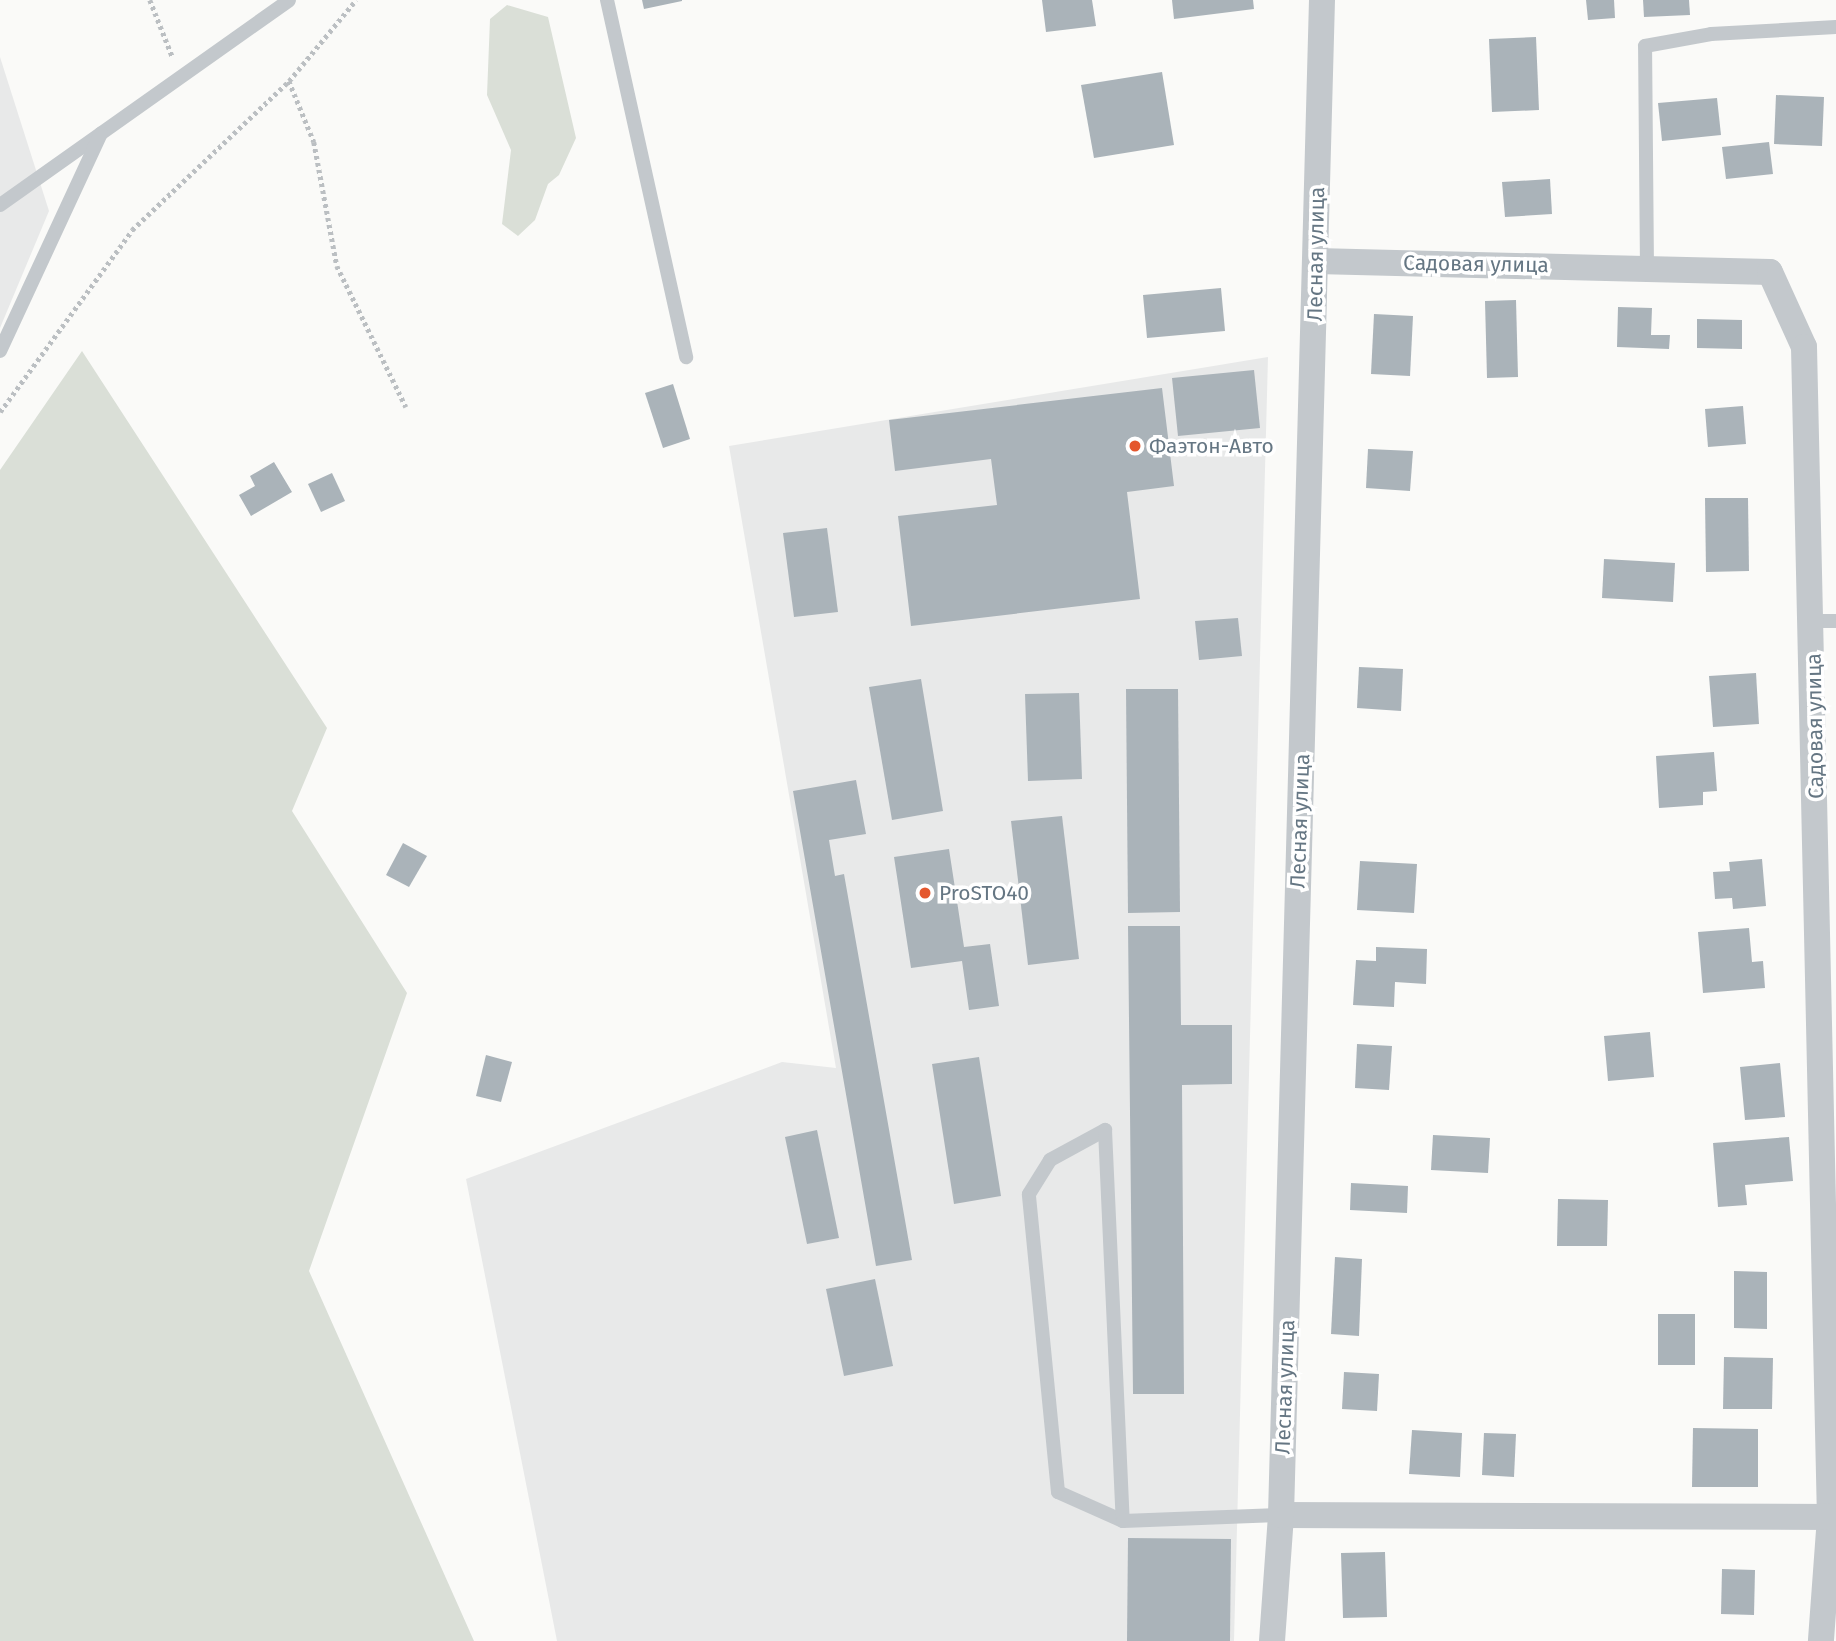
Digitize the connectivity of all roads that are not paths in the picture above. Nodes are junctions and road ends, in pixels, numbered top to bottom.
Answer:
1 (289, 0) edge
2 (607, 0) edge
3 (1322, 0) edge
4 (1836, 27) edge
5 (103, 128) junction
6 (0, 205) edge
7 (1316, 261) junction
8 (1647, 269) junction
9 (2, 345) edge
10 (686, 357) dead end
11 (1824, 621) edge
12 (1281, 1515) junction
13 (1833, 1517) edge
14 (1123, 1521) junction
15 (1272, 1641) edge
16 (1821, 1641) edge

1 - 5 lane
2 - 10 lane
3 - 7 street, Лесная улица
4 - 8 lane
5 - 6 lane
5 - 9 lane
7 - 8 street, Садовая улица
7 - 12 street, Лесная улица
8 - 11 street, Садовая улица
11 - 13 street, Садовая улица
12 - 13 street
12 - 14 lane
12 - 15 street, Лесная улица
13 - 16 street, Садовая улица
14 - 14 lane

